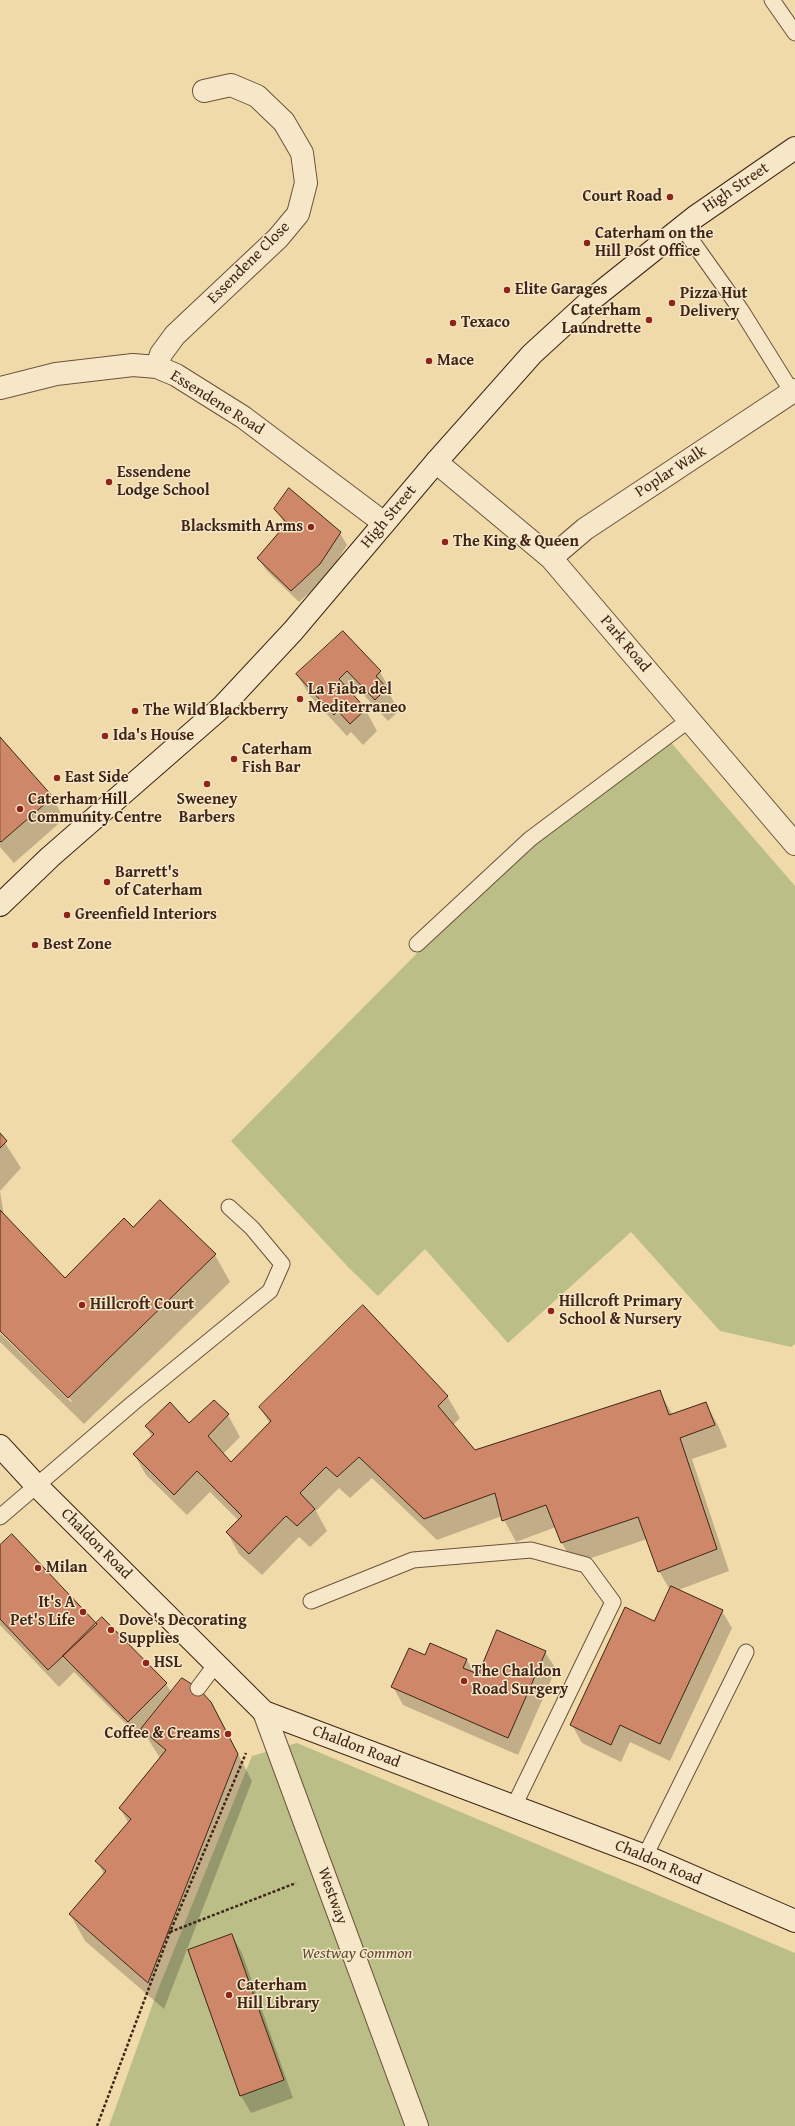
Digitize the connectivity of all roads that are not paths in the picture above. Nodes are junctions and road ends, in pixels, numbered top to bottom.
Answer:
1 (772, 0) edge
2 (795, 33) edge
3 (204, 92) dead end
4 (795, 148) edge
5 (682, 227) junction
6 (157, 367) junction
7 (0, 388) edge
8 (794, 391) edge
9 (436, 462) junction
10 (384, 523) junction
11 (551, 558) junction
12 (689, 720) junction
13 (795, 844) edge
14 (0, 905) edge
15 (416, 944) dead end
16 (230, 1208) dead end
17 (0, 1446) edge
18 (36, 1485) junction
19 (0, 1517) edge
20 (311, 1601) dead end
21 (746, 1652) dead end
22 (216, 1664) junction
23 (198, 1688) dead end
24 (264, 1712) junction
25 (514, 1806) junction
26 (645, 1856) junction
27 (795, 1921) edge
28 (417, 2126) edge

1 - 2 lane
3 - 6 street, Essendene Close
4 - 5 street, High Street
5 - 8 lane
5 - 9 street, High Street
6 - 7 street, Essendene Road
6 - 10 street, Essendene Road
8 - 11 street, Poplar Walk
9 - 10 street, High Street
9 - 11 street, Park Road
10 - 14 street, High Street
11 - 12 street, Park Road
12 - 13 street, Park Road
12 - 15 lane
16 - 18 lane
17 - 18 street, Chaldon Road
18 - 19 lane
18 - 22 street, Chaldon Road
20 - 25 lane
21 - 26 lane
22 - 23 lane
22 - 24 street, Chaldon Road
24 - 25 street, Chaldon Road
24 - 28 street, Westway
25 - 26 street, Chaldon Road
26 - 27 street, Chaldon Road

